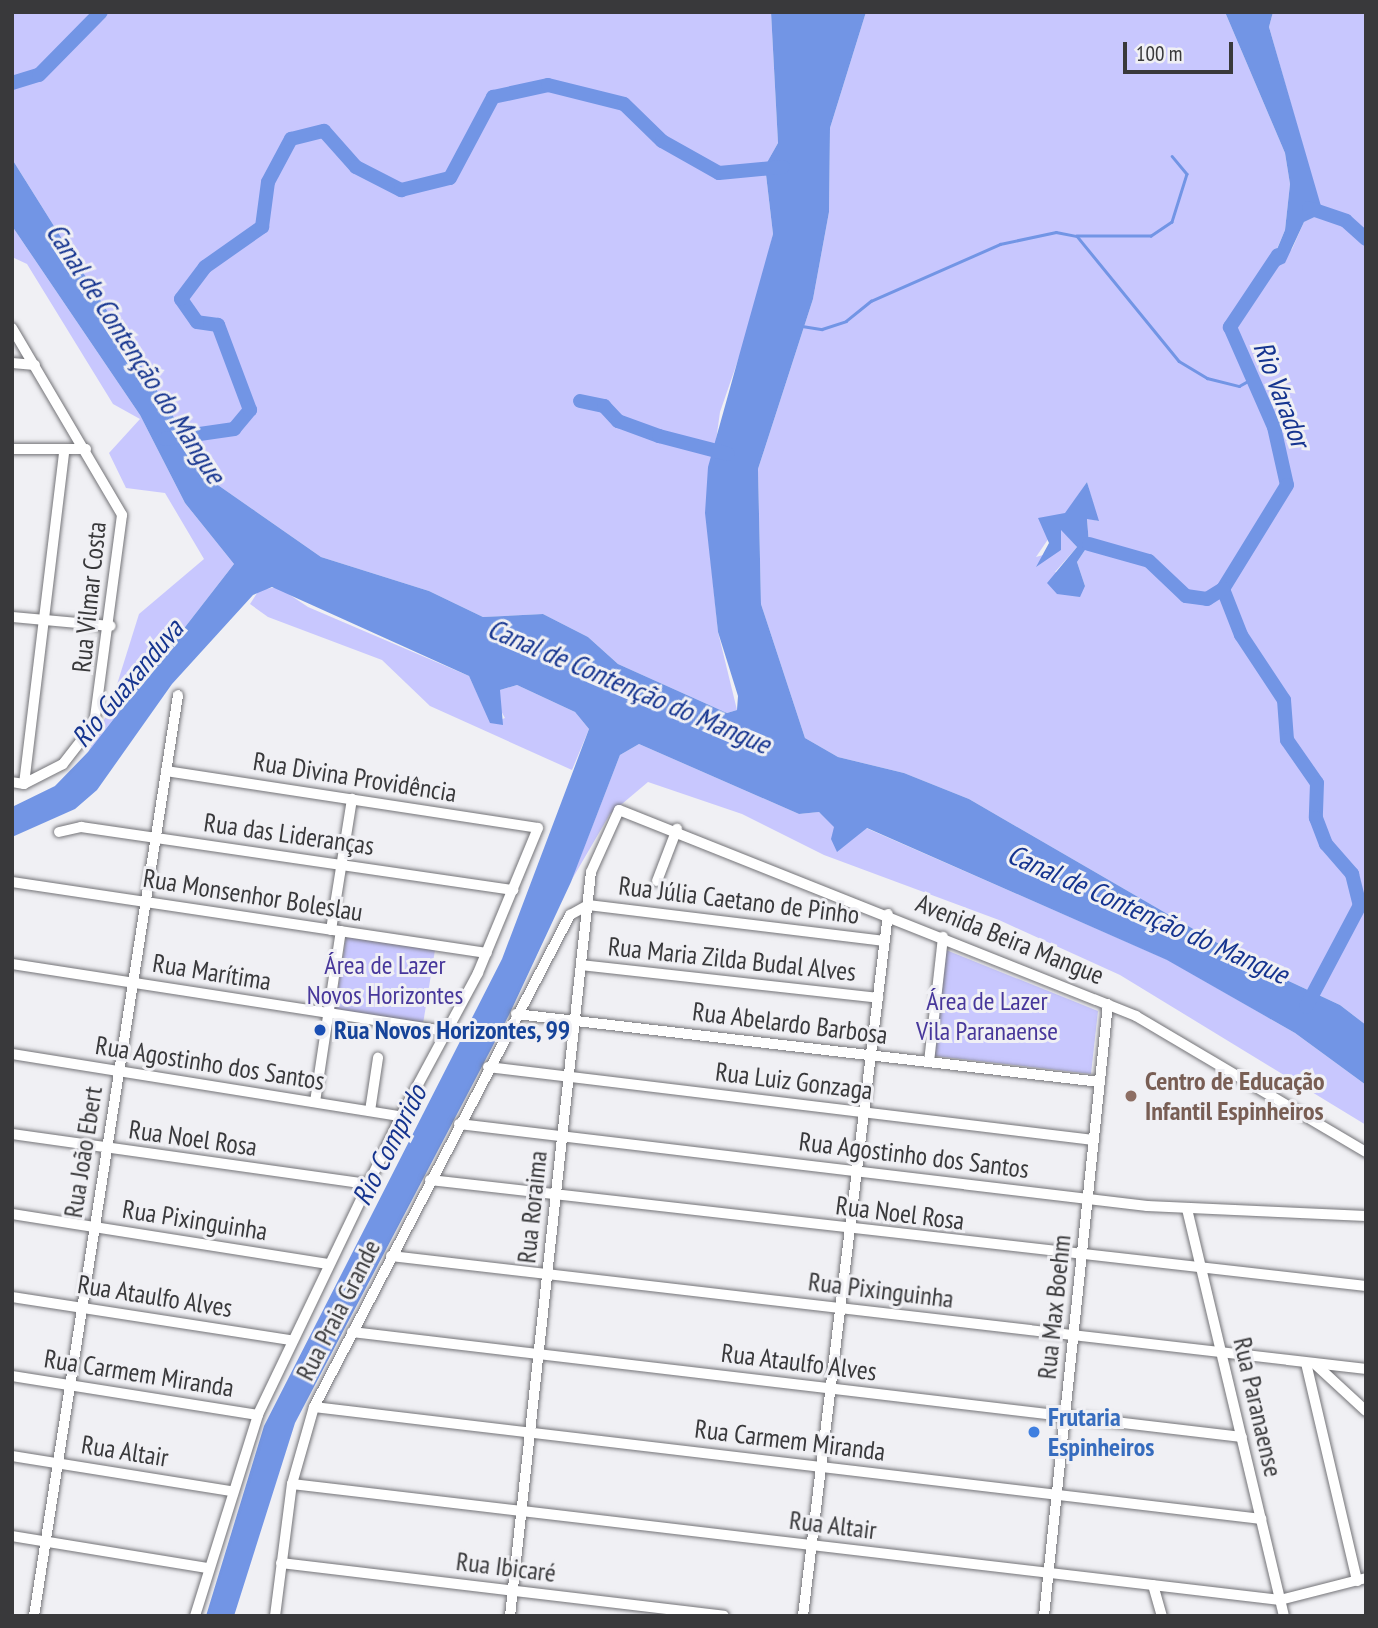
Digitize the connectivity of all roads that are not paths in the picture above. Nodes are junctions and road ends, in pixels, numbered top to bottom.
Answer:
1 (12, 328) edge
2 (12, 363) edge
3 (35, 365) junction
4 (12, 449) edge
5 (86, 449) junction
6 (64, 453) junction
7 (12, 617) edge
8 (49, 620) junction
9 (111, 626) junction
10 (177, 695) dead end
11 (166, 771) junction
12 (12, 782) edge
13 (24, 784) junction
14 (352, 799) junction
15 (619, 810) joint
16 (677, 829) junction
17 (59, 832) dead end
18 (155, 838) junction
19 (341, 865) junction
20 (657, 881) dead end
21 (12, 882) edge
22 (513, 890) junction
23 (145, 902) junction
24 (588, 905) junction
25 (888, 914) junction
26 (336, 931) junction
27 (943, 937) junction
28 (884, 941) junction
29 (487, 953) junction
30 (12, 964) edge
31 (581, 965) junction
32 (133, 983) junction
33 (878, 998) junction
34 (1108, 1004) junction
35 (328, 1013) junction
36 (516, 1014) junction
37 (575, 1021) junction
38 (446, 1031) junction
39 (12, 1054) edge
40 (870, 1055) junction
41 (378, 1058) dead end
42 (929, 1062) junction
43 (488, 1067) junction
44 (119, 1071) junction
45 (569, 1077) junction
46 (1100, 1082) junction
47 (314, 1102) junction
48 (370, 1111) junction
49 (864, 1113) junction
50 (401, 1116) junction
51 (459, 1124) junction
52 (12, 1134) edge
53 (562, 1137) junction
54 (1094, 1140) junction
55 (107, 1149) junction
56 (1366, 1152) edge
57 (856, 1171) junction
58 (430, 1180) junction
59 (368, 1184) junction
60 (556, 1195) junction
61 (1088, 1199) junction
62 (1187, 1209) junction
63 (12, 1214) edge
64 (1366, 1216) edge
65 (95, 1227) junction
66 (849, 1230) junction
67 (391, 1255) junction
68 (1082, 1258) junction
69 (328, 1264) junction
70 (1202, 1270) junction
71 (547, 1274) junction
72 (1366, 1286) edge
73 (12, 1297) edge
74 (82, 1308) junction
75 (840, 1308) junction
76 (352, 1332) junction
77 (1074, 1335) junction
78 (291, 1340) junction
79 (1222, 1353) junction
80 (539, 1354) junction
81 (1310, 1363) junction
82 (1366, 1370) edge
83 (12, 1376) edge
84 (70, 1385) junction
85 (830, 1388) junction
86 (314, 1407) junction
87 (1366, 1411) edge
88 (258, 1415) junction
89 (1065, 1416) junction
90 (530, 1433) junction
91 (1241, 1437) junction
92 (12, 1456) edge
93 (58, 1464) junction
94 (821, 1465) junction
95 (292, 1484) junction
96 (231, 1491) junction
97 (1057, 1495) junction
98 (522, 1511) junction
99 (1261, 1519) junction
100 (12, 1536) edge
101 (46, 1542) junction
102 (811, 1545) junction
103 (281, 1563) junction
104 (208, 1568) junction
105 (1049, 1573) junction
106 (1361, 1579) edge
107 (1153, 1585) junction
108 (513, 1590) junction
109 (1280, 1600) junction
110 (34, 1616) edge
111 (195, 1616) edge
112 (275, 1616) edge
113 (510, 1616) edge
114 (724, 1616) edge
115 (803, 1616) edge
116 (1044, 1616) edge
117 (1162, 1616) edge
118 (1284, 1616) edge

1 - 3 street
2 - 3 street
3 - 5 street
4 - 6 street
5 - 6 street
5 - 9 street, Rua Vilmar Costa
6 - 8 street
7 - 8 street
8 - 9 street
8 - 13 street
9 - 13 street, Rua Vilmar Costa
10 - 11 street, Rua João Ebert
11 - 14 street, Rua Divina Providência
11 - 18 street, Rua João Ebert
12 - 13 street
14 - 19 street
14 - 22 street, Rua Divina Providência
15 - 16 street, Avenida Beira Mangue
15 - 24 street, Rua Roraima
16 - 20 street
16 - 25 street, Avenida Beira Mangue
17 - 18 street, Rua das Lideranças
18 - 19 street, Rua das Lideranças
18 - 23 street, Rua João Ebert
19 - 22 street, Rua das Lideranças
19 - 26 street
21 - 23 street, Rua Monsenhor Boleslau
22 - 29 street
23 - 26 street, Rua Monsenhor Boleslau
23 - 32 street, Rua João Ebert
24 - 28 street, Rua Júlia Caetano de Pinho
24 - 31 street, Rua Roraima
24 - 36 street, Rua Praia Grande
25 - 27 street, Avenida Beira Mangue
25 - 28 street
26 - 29 street, Rua Monsenhor Boleslau
26 - 35 street
27 - 34 street, Avenida Beira Mangue
27 - 42 street
28 - 33 street
29 - 38 street
30 - 32 street, Rua Marítima
31 - 33 street, Rua Maria Zilda Budal Alves
31 - 37 street, Rua Roraima
32 - 35 street, Rua Marítima
32 - 44 street, Rua João Ebert
33 - 40 street
34 - 46 street, Rua Max Boehm
34 - 56 street, Avenida Beira Mangue
35 - 38 street, Rua Marítima
35 - 47 street
36 - 37 street, Rua Abelardo Barbosa
36 - 43 street, Rua Praia Grande
37 - 40 street, Rua Abelardo Barbosa
37 - 45 street, Rua Roraima
38 - 50 street
39 - 44 street, Rua Agostinho dos Santos
40 - 42 street, Rua Abelardo Barbosa
40 - 49 street
41 - 48 street
42 - 46 street, Rua Abelardo Barbosa
43 - 45 street, Rua Luiz Gonzaga
43 - 51 street, Rua Praia Grande
44 - 47 street, Rua Agostinho dos Santos
44 - 55 street, Rua João Ebert
45 - 49 street, Rua Luiz Gonzaga
45 - 53 street, Rua Roraima
46 - 54 street, Rua Max Boehm
47 - 48 street, Rua Agostinho dos Santos
48 - 50 street, Rua Agostinho dos Santos
49 - 54 street, Rua Luiz Gonzaga
49 - 57 street
50 - 59 street
51 - 53 street, Rua Agostinho dos Santos
51 - 58 street, Rua Praia Grande
52 - 55 street, Rua Noel Rosa
53 - 57 street, Rua Agostinho dos Santos
53 - 60 street, Rua Roraima
54 - 61 street, Rua Max Boehm
55 - 59 street, Rua Noel Rosa
55 - 65 street, Rua João Ebert
57 - 61 street, Rua Agostinho dos Santos
57 - 66 street
58 - 60 street, Rua Noel Rosa
58 - 67 street, Rua Praia Grande
59 - 69 street
60 - 66 street, Rua Noel Rosa
60 - 71 street, Rua Roraima
61 - 62 street, Rua Agostinho dos Santos
61 - 68 street, Rua Max Boehm
62 - 64 street, Rua Agostinho dos Santos
62 - 70 street, Rua Paranaense
63 - 65 street, Rua Pixinguinha
65 - 69 street, Rua Pixinguinha
65 - 74 street, Rua João Ebert
66 - 68 street, Rua Noel Rosa
66 - 75 street
67 - 71 street, Rua Pixinguinha
67 - 76 street, Rua Praia Grande
68 - 70 street, Rua Noel Rosa
68 - 77 street, Rua Max Boehm
69 - 78 street
70 - 72 street, Rua Noel Rosa
70 - 79 street, Rua Paranaense
71 - 75 street, Rua Pixinguinha
71 - 80 street, Rua Roraima
73 - 74 street, Rua Ataulfo Alves
74 - 78 street, Rua Ataulfo Alves
74 - 84 street, Rua João Ebert
75 - 77 street, Rua Pixinguinha
75 - 85 street
76 - 80 street, Rua Ataulfo Alves
76 - 86 street, Rua Praia Grande
77 - 79 street, Rua Pixinguinha
77 - 89 street, Rua Max Boehm
78 - 88 street
79 - 81 street, Rua Pixinguinha
79 - 91 street, Rua Paranaense
80 - 85 street, Rua Ataulfo Alves
80 - 90 street, Rua Roraima
81 - 82 street, Rua Pixinguinha
81 - 87 street
81 - 106 street
83 - 84 street, Rua Carmem Miranda
84 - 88 street, Rua Carmem Miranda
84 - 93 street, Rua João Ebert
85 - 89 street, Rua Ataulfo Alves
85 - 94 street
86 - 90 street, Rua Carmem Miranda
86 - 95 street, Rua Praia Grande
88 - 96 street
89 - 91 street, Rua Ataulfo Alves
89 - 97 street, Rua Max Boehm
90 - 94 street, Rua Carmem Miranda
90 - 98 street, Rua Roraima
91 - 99 street, Rua Paranaense
92 - 93 street, Rua Altair
93 - 96 street, Rua Altair
93 - 101 street, Rua João Ebert
94 - 97 street, Rua Carmem Miranda
94 - 102 street
95 - 98 street, Rua Altair
95 - 103 street, Rua Praia Grande
96 - 104 street
97 - 99 street, Rua Carmem Miranda
97 - 105 street, Rua Max Boehm
98 - 102 street, Rua Altair
98 - 108 street, Rua Roraima
99 - 109 street, Rua Paranaense
100 - 101 street
101 - 104 street
101 - 110 street, Rua João Ebert
102 - 105 street, Rua Altair
102 - 115 street
103 - 108 street, Rua Ibicaré
103 - 112 street, Rua Praia Grande
104 - 111 street
105 - 107 street, Rua Altair
105 - 116 street, Rua Max Boehm
106 - 109 street, Rua Altair
107 - 109 street, Rua Altair
107 - 117 street
108 - 113 street, Rua Roraima
108 - 114 street, Rua Ibicaré
109 - 118 street, Rua Paranaense

